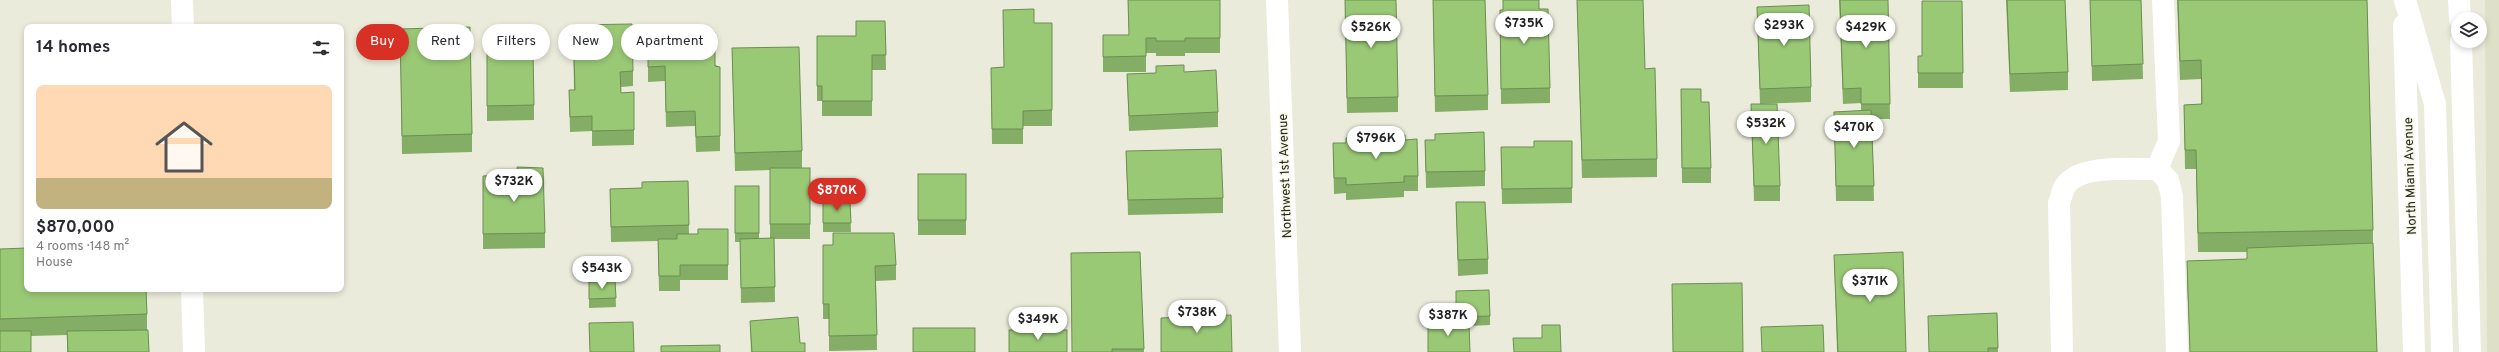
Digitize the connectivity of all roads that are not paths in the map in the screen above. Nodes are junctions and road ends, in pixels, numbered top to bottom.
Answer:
1 (182, 0) edge
2 (1277, 0) edge
3 (2163, 0) edge
4 (2404, 0) edge
5 (2459, 0) edge
6 (2460, 12) edge
7 (183, 24) edge
8 (2460, 48) edge
9 (2157, 169) junction
10 (192, 292) edge
11 (194, 352) edge
12 (1290, 352) edge
13 (2062, 352) edge
14 (2177, 352) edge
15 (2414, 352) edge
16 (2442, 352) edge
17 (2470, 352) edge

1 - 7 main road
2 - 12 main road, Northwest 1st Avenue
3 - 9 main road
4 - 15 main road, North Miami Avenue
4 - 16 main road
5 - 6 main road
8 - 17 main road
9 - 13 main road
9 - 14 main road
10 - 11 main road

